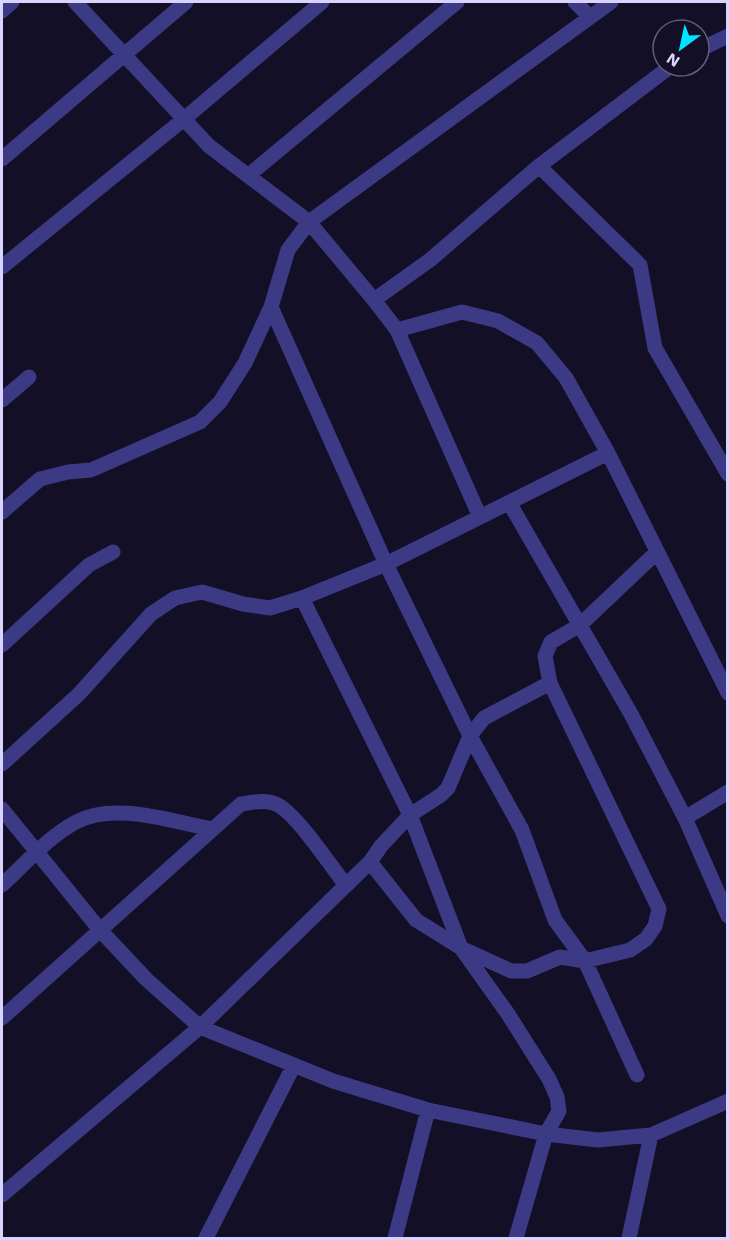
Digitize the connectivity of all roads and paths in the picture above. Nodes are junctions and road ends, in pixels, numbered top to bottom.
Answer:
1 (12, 2) edge
2 (75, 2) edge
3 (186, 2) edge
4 (322, 2) edge
5 (457, 2) edge
6 (575, 2) edge
7 (611, 2) edge
8 (2, 11) edge
9 (589, 16) junction
10 (728, 36) edge
11 (711, 44) edge
12 (124, 55) junction
13 (654, 78) edge
14 (184, 119) junction
15 (2, 159) edge
16 (539, 166) junction
17 (249, 175) junction
18 (309, 222) junction
19 (2, 267) edge
20 (374, 300) junction
21 (271, 308) junction
22 (397, 330) junction
23 (29, 377) dead end
24 (2, 400) edge
25 (608, 453) junction
26 (728, 474) edge
27 (510, 504) junction
28 (2, 512) edge
29 (480, 518) junction
30 (113, 552) dead end
31 (657, 552) junction
32 (386, 564) junction
33 (302, 598) junction
34 (580, 625) junction
35 (2, 645) edge
36 (550, 683) junction
37 (728, 693) edge
38 (470, 736) junction
39 (2, 764) edge
40 (728, 792) edge
41 (2, 809) edge
42 (410, 815) junction
43 (685, 818) junction
44 (213, 830) junction
45 (37, 853) junction
46 (370, 862) junction
47 (345, 884) junction
48 (2, 885) edge
49 (728, 916) edge
50 (100, 930) junction
51 (461, 948) junction
52 (585, 961) junction
53 (2, 1018) edge
54 (200, 1027) junction
55 (294, 1065) junction
56 (637, 1075) dead end
57 (728, 1101) edge
58 (428, 1110) junction
59 (546, 1134) junction
60 (651, 1135) junction
61 (2, 1195) edge
62 (206, 1239) edge
63 (395, 1239) edge
64 (516, 1239) edge
65 (629, 1239) edge

1 - 8 street
2 - 12 street
3 - 12 street
4 - 14 street
5 - 17 street
6 - 9 street
7 - 9 street
9 - 18 street
10 - 11 street
12 - 14 street
12 - 15 street
13 - 16 street
14 - 17 street
14 - 19 street
16 - 20 street
16 - 26 street
17 - 18 street
18 - 20 street
18 - 21 street
20 - 22 street
21 - 28 street
21 - 32 street
22 - 25 street
22 - 29 street
23 - 24 street
25 - 27 street
25 - 31 street
27 - 29 street
27 - 34 street
29 - 32 street
30 - 35 street
31 - 34 street
31 - 37 street
32 - 33 street
32 - 38 street
33 - 39 street
33 - 42 street
34 - 36 street
34 - 43 street
36 - 38 street
36 - 52 street
38 - 42 street
38 - 52 street
40 - 43 street
41 - 45 street
42 - 46 street
42 - 51 street
43 - 49 street
44 - 45 street
44 - 47 street
44 - 50 street
45 - 48 street
45 - 50 street
46 - 47 street
46 - 51 street
47 - 54 street
50 - 53 street
50 - 54 street
51 - 52 street
51 - 59 street
52 - 56 street
54 - 55 street
54 - 61 street
55 - 58 street
55 - 62 street
57 - 60 street
58 - 59 street
58 - 63 street
59 - 60 street
59 - 64 street
60 - 65 street

